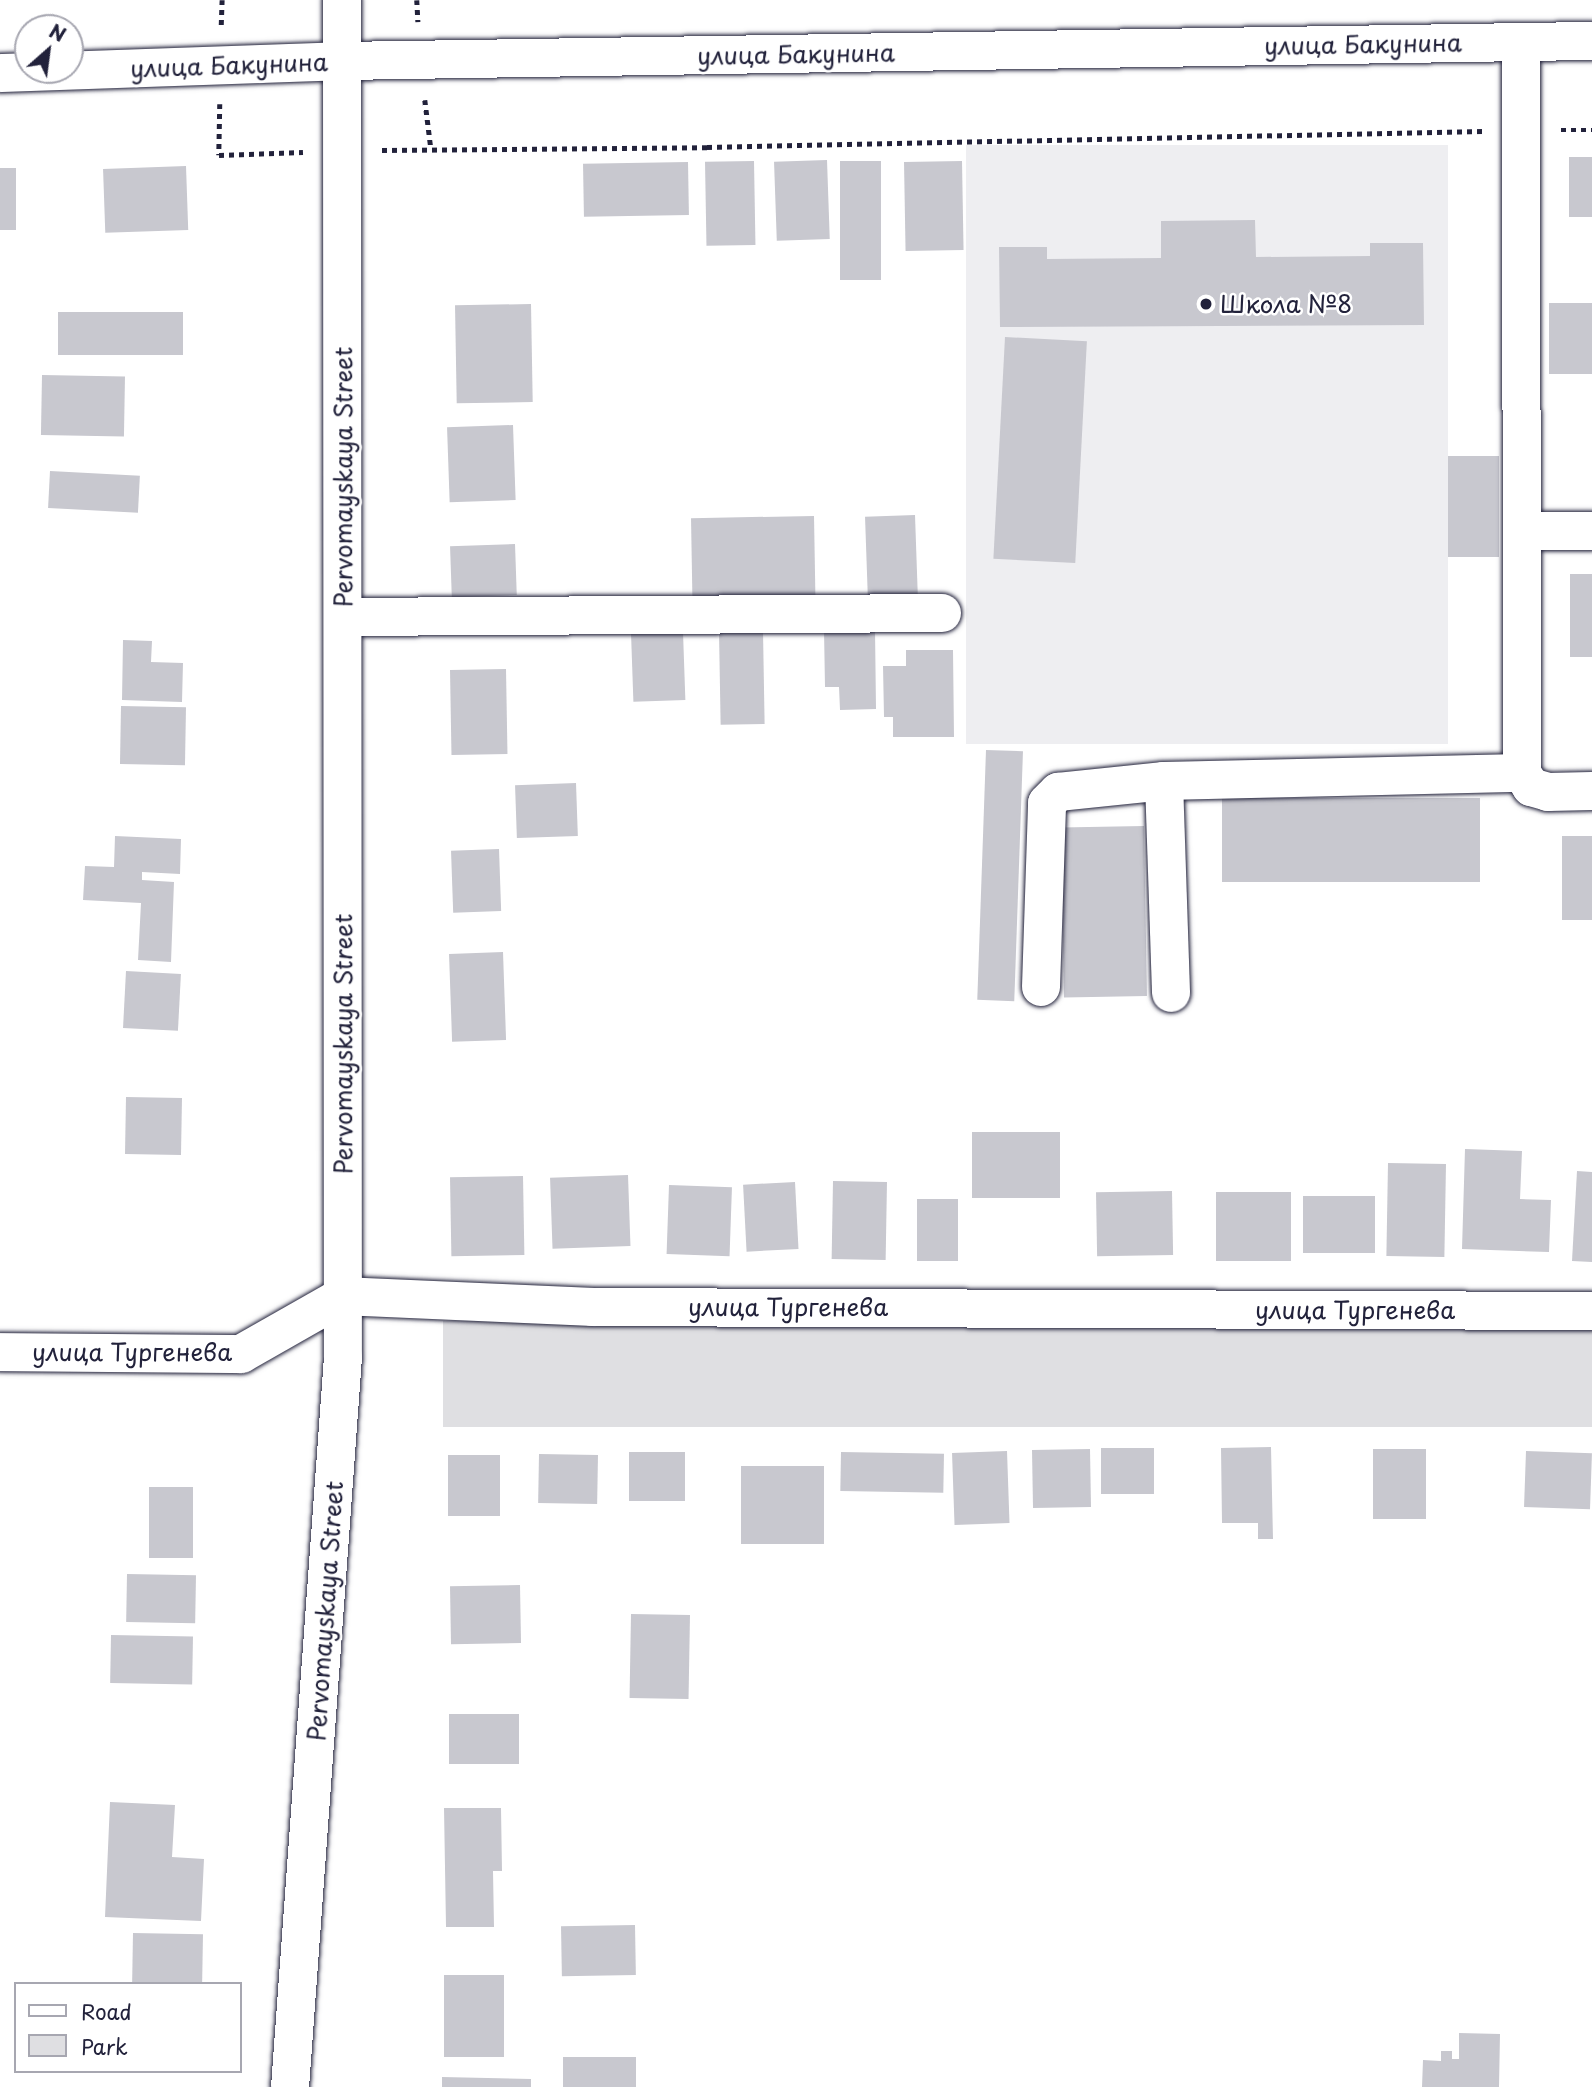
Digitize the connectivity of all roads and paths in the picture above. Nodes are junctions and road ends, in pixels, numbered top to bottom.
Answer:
1 (342, 0) edge
2 (1592, 41) edge
3 (1521, 42) junction
4 (342, 61) junction
5 (0, 73) edge
6 (1592, 130) edge
7 (1521, 131) junction
8 (342, 151) junction
9 (219, 155) dead end
10 (1522, 531) junction
11 (1592, 531) edge
12 (942, 613) dead end
13 (343, 617) junction
14 (1522, 773) junction
15 (1164, 782) junction
16 (1592, 792) edge
17 (1041, 987) dead end
18 (1171, 993) dead end
19 (343, 1296) junction
20 (1592, 1311) edge
21 (0, 1352) edge
22 (290, 2087) edge

1 - 4 street, Pervomayskaya Street
2 - 3 street, улица Бакунина
3 - 4 street, улица Бакунина
3 - 7 street
4 - 5 street, улица Бакунина
4 - 8 street, Pervomayskaya Street
6 - 7 path
7 - 8 path
7 - 10 street
8 - 9 path
8 - 13 street, Pervomayskaya Street
10 - 11 street
10 - 14 street
12 - 13 street
13 - 19 street, Pervomayskaya Street
14 - 15 street
14 - 16 street
15 - 17 street
15 - 18 street
19 - 20 street, улица Тургенева
19 - 21 street, улица Тургенева
19 - 22 street, Pervomayskaya Street

